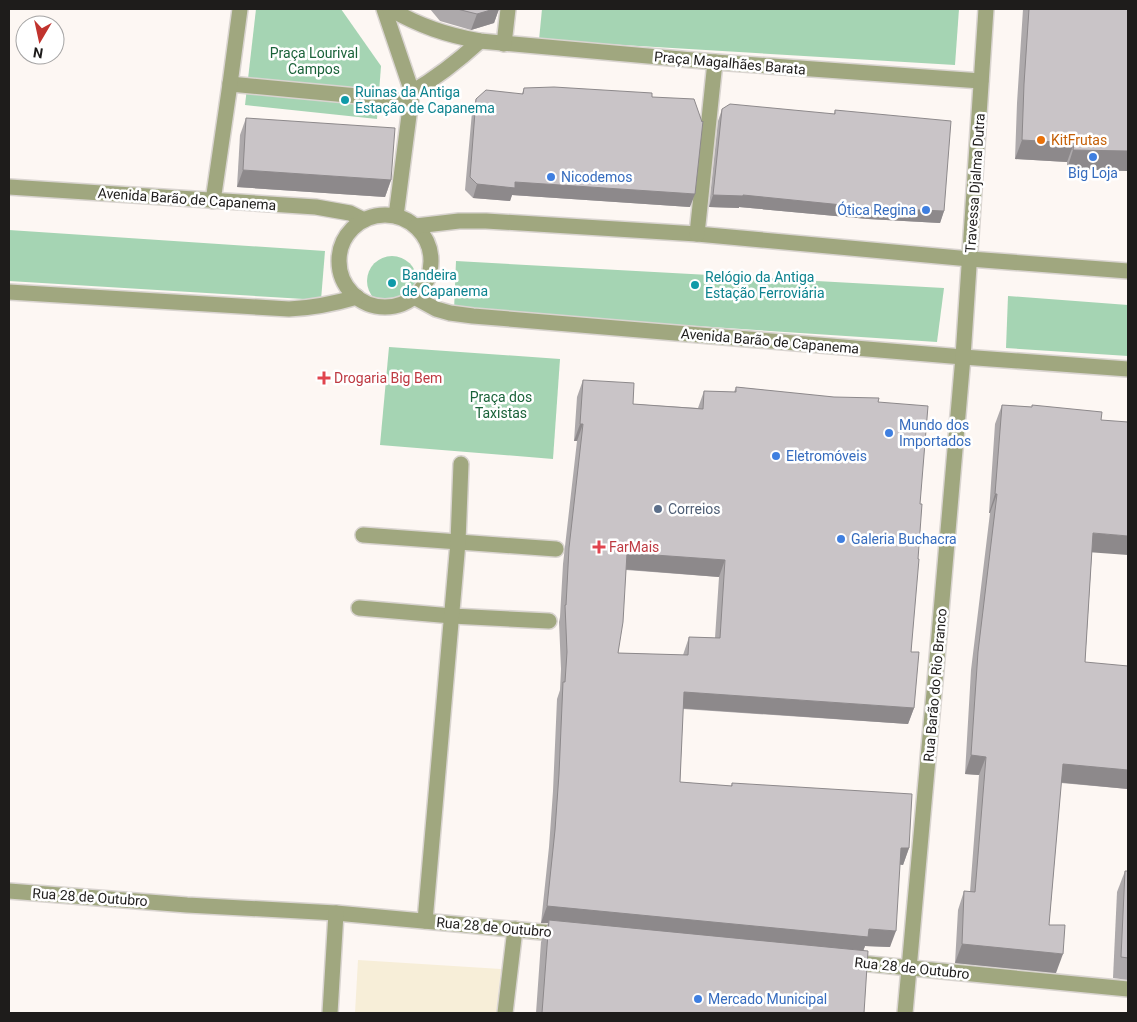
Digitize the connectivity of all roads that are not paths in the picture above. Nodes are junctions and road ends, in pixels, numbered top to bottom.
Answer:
1 (240, 9) edge
2 (384, 9) edge
3 (390, 9) edge
4 (508, 9) edge
5 (986, 9) edge
6 (480, 41) junction
7 (504, 44) junction
8 (715, 62) junction
9 (981, 82) junction
10 (230, 84) junction
11 (412, 96) junction
12 (9, 187) edge
13 (213, 201) junction
14 (396, 216) junction
15 (364, 220) junction
16 (416, 226) junction
17 (697, 234) junction
18 (970, 259) junction
19 (1128, 271) edge
20 (9, 292) edge
21 (357, 297) junction
22 (414, 298) junction
23 (963, 357) junction
24 (1128, 369) edge
25 (461, 464) dead end
26 (363, 535) dead end
27 (458, 542) junction
28 (556, 549) dead end
29 (359, 608) dead end
30 (452, 616) junction
31 (549, 621) dead end
32 (9, 891) edge
33 (336, 913) junction
34 (425, 921) junction
35 (515, 929) junction
36 (582, 936) edge
37 (831, 960) edge
38 (908, 968) junction
39 (1128, 989) edge
40 (330, 1013) edge
41 (505, 1013) edge
42 (905, 1013) edge

1 - 10 street
2 - 11 street
3 - 6 street, Praça Magalhães Barata
4 - 7 street
5 - 9 street, Travessa Djalma Dutra
6 - 7 street, Praça Magalhães Barata
6 - 11 street
7 - 8 street, Praça Magalhães Barata
8 - 9 street, Praça Magalhães Barata
8 - 17 street
9 - 18 street, Travessa Djalma Dutra
10 - 11 street
10 - 13 street
11 - 14 street
12 - 13 street, Avenida Barão de Capanema
13 - 15 street, Avenida Barão de Capanema
14 - 15 street
14 - 16 street
15 - 21 street
16 - 17 street
16 - 22 street
17 - 18 street
18 - 19 street
18 - 23 street, Travessa Djalma Dutra
20 - 21 street
21 - 22 street
22 - 23 street, Avenida Barão de Capanema
23 - 24 street, Avenida Barão de Capanema
23 - 38 street, Rua Barão do Rio Branco
25 - 27 street
26 - 27 street
27 - 28 street
27 - 30 street
29 - 30 street
30 - 31 street
30 - 34 street
32 - 33 street, Rua 28 de Outubro
33 - 34 street, Rua 28 de Outubro
33 - 40 street
34 - 35 street, Rua 28 de Outubro
35 - 36 street, Rua 28 de Outubro
35 - 41 street
37 - 38 street, Rua 28 de Outubro
38 - 39 street, Rua 28 de Outubro
38 - 42 street, Rua Barão do Rio Branco

